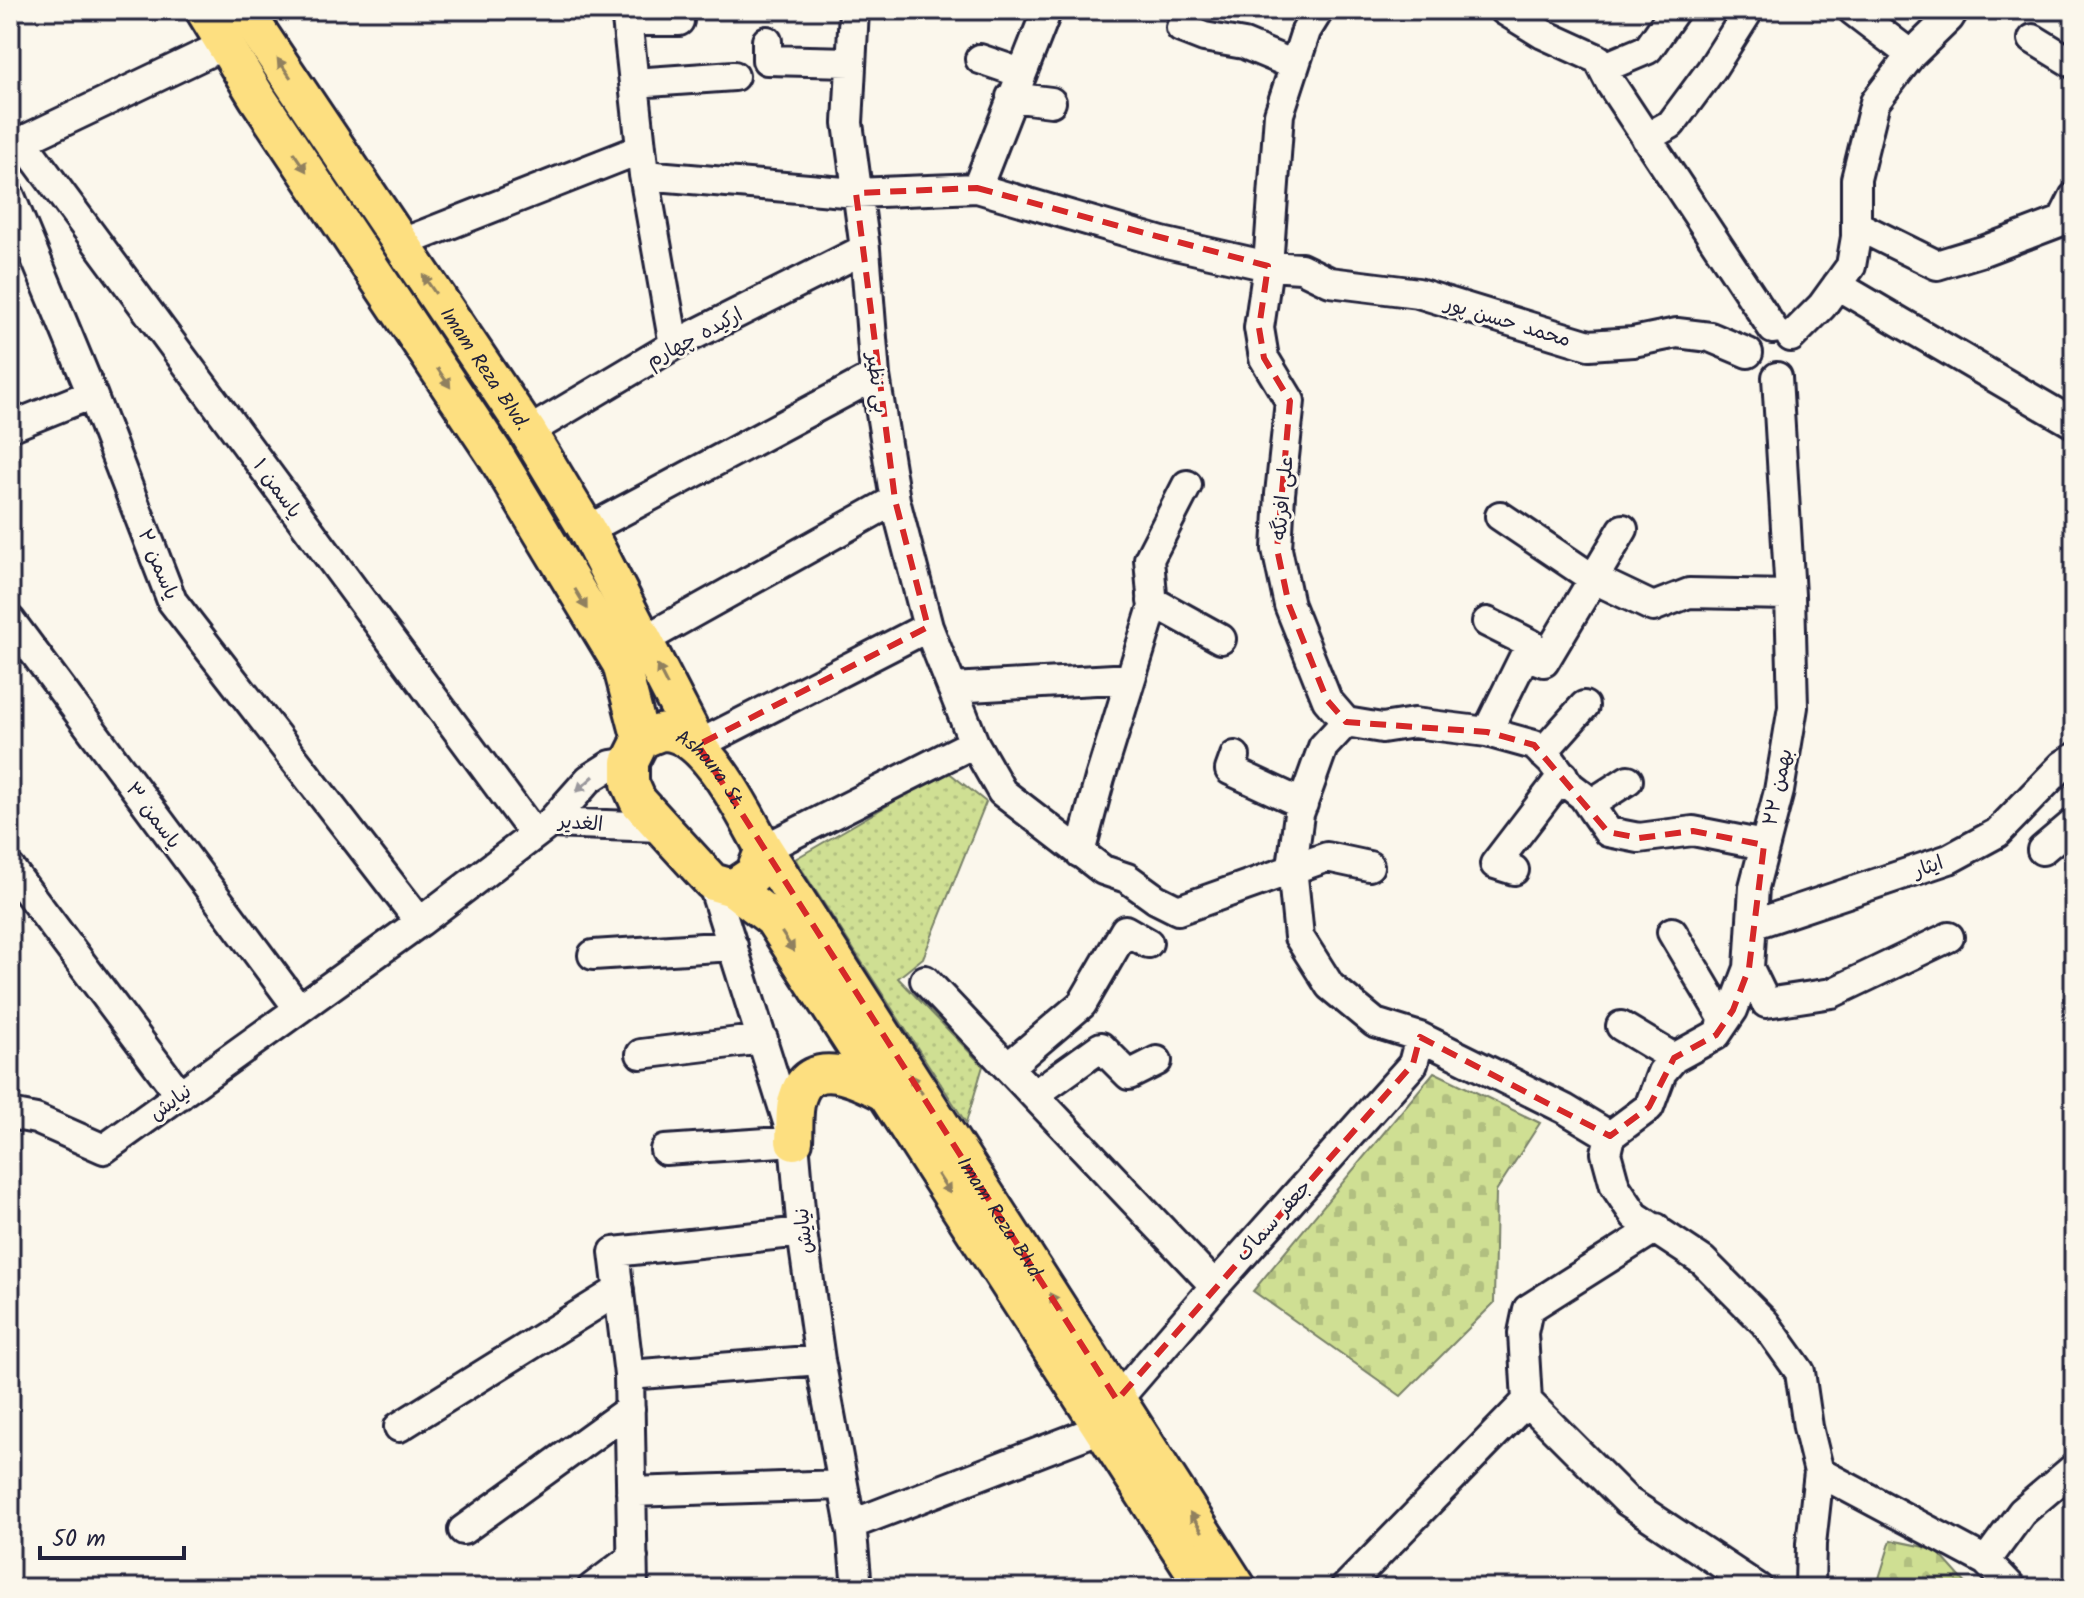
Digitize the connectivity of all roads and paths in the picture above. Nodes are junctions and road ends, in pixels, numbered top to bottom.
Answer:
1 (204, 10) edge
2 (854, 10) edge
3 (1047, 10) edge
4 (1319, 10) edge
5 (1504, 10) edge
6 (1675, 10) edge
7 (1749, 10) edge
8 (1852, 10) edge
9 (1954, 10) edge
10 (627, 16) edge
11 (250, 19) edge
12 (679, 21) dead end
13 (1181, 28) dead end
14 (2033, 39) dead end
15 (767, 41) dead end
16 (224, 45) junction
17 (1911, 55) junction
18 (980, 59) dead end
19 (851, 62) junction
20 (2074, 64) edge
21 (1294, 65) junction
22 (1603, 68) junction
23 (734, 76) dead end
24 (634, 83) junction
25 (1016, 85) junction
26 (1051, 102) dead end
27 (1646, 138) junction
28 (16, 144) edge
29 (642, 162) junction
30 (977, 188) junction
31 (856, 193) junction
32 (10, 196) edge
33 (2074, 197) edge
34 (1856, 225) junction
35 (402, 243) junction
36 (865, 249) junction
37 (1268, 266) junction
38 (1837, 285) junction
39 (1782, 333) junction
40 (674, 345) junction
41 (1748, 353) junction
42 (875, 376) junction
43 (1777, 377) junction
44 (92, 394) junction
45 (2073, 423) edge
46 (10, 427) edge
47 (528, 432) junction
48 (1187, 485) dead end
49 (895, 500) junction
50 (1500, 516) dead end
51 (1623, 529) dead end
52 (587, 530) junction
53 (1592, 578) junction
54 (1790, 595) junction
55 (1152, 601) junction
56 (10, 620) edge
57 (1487, 622) dead end
58 (928, 627) junction
59 (1221, 639) dead end
60 (644, 640) junction
61 (1525, 655) junction
62 (1131, 678) junction
63 (952, 688) junction
64 (1584, 706) dead end
65 (1346, 722) junction
66 (1487, 732) junction
67 (974, 743) junction
68 (698, 745) junction
69 (635, 751) junction
70 (1542, 753) junction
71 (1235, 756) dead end
72 (2074, 758) edge
73 (1563, 775) junction
74 (1628, 780) dead end
75 (1303, 804) junction
76 (1589, 805) junction
77 (2074, 823) edge
78 (661, 827) junction
79 (542, 828) junction
80 (1764, 845) junction
81 (764, 849) junction
82 (2042, 850) dead end
83 (1080, 853) junction
84 (1369, 866) dead end
85 (1292, 867) junction
86 (10, 868) edge
87 (1514, 870) dead end
88 (722, 885) junction
89 (420, 922) junction
90 (1752, 925) junction
91 (1672, 932) dead end
92 (1949, 937) dead end
93 (1148, 943) dead end
94 (733, 946) junction
95 (593, 955) dead end
96 (1749, 968) junction
97 (925, 980) dead end
98 (299, 1009) junction
99 (1725, 1021) junction
100 (1621, 1026) dead end
101 (1420, 1037) junction
102 (763, 1039) junction
103 (641, 1054) dead end
104 (1674, 1058) junction
105 (1157, 1061) dead end
106 (1008, 1067) junction
107 (885, 1093) junction
108 (180, 1095) junction
109 (1034, 1095) junction
110 (10, 1114) edge
111 (1610, 1136) junction
112 (794, 1141) junction
113 (665, 1150) dead end
114 (1656, 1228) junction
115 (802, 1232) junction
116 (1215, 1286) junction
117 (619, 1290) junction
118 (820, 1360) junction
119 (629, 1375) junction
120 (1527, 1401) junction
121 (630, 1409) junction
122 (1110, 1414) junction
123 (399, 1427) dead end
124 (2074, 1468) edge
125 (1819, 1472) junction
126 (842, 1485) junction
127 (631, 1492) junction
128 (850, 1525) junction
129 (463, 1530) dead end
130 (633, 1557) junction
131 (1986, 1561) junction
132 (592, 1588) edge
133 (633, 1588) edge
134 (857, 1588) edge
135 (1205, 1588) edge
136 (1238, 1588) edge
137 (1345, 1588) edge
138 (1758, 1588) edge
139 (1810, 1588) edge
140 (2012, 1588) edge

1 - 16 main road, Imam Reza Blvd.
2 - 19 street, بی نظیر
3 - 25 street
4 - 21 street, علی افرنگه
5 - 22 street
6 - 22 street
7 - 27 street
8 - 17 street
9 - 17 street
10 - 12 street
10 - 24 street
11 - 16 main road
35 -> 11 main road, Imam Reza Blvd.
13 - 21 street
14 - 20 street
15 - 19 street
16 - 28 street
16 -> 69 main road, Imam Reza Blvd.
17 - 34 street
18 - 25 street
19 - 31 street, بی نظیر
21 - 37 street, علی افرنگه
22 - 27 street
23 - 24 street
24 - 29 street
25 - 26 street
25 - 30 street
27 - 39 street
28 - 79 street, یاسمن ۱
29 - 31 street, محمد حسن پور
29 - 35 street
29 - 40 street
30 - 31 street, محمد حسن پور
30 - 37 street, محمد حسن پور
31 - 36 street, بی نظیر
32 - 44 street, یاسمن ۲
33 - 34 street
34 - 38 street
47 -> 35 main road, Imam Reza Blvd.
36 - 40 street, ارکیده چهارم
36 - 42 street, بی نظیر
37 - 41 street, محمد حسن پور
37 - 65 street, علی افرنگه
38 - 39 street
38 - 45 street
39 - 41 street
39 - 43 street
40 - 47 street, ارکیده چهارم
41 - 43 street
42 - 49 street, بی نظیر
42 - 52 street
43 - 54 street, ۲۲ بهمن
44 - 46 street
44 - 89 street, یاسمن ۲
47 - 52 main road, Imam Reza Blvd.
48 - 55 street
49 - 58 street, بی نظیر
49 - 60 street
50 - 53 street
51 - 53 street
52 - 60 main road, Imam Reza Blvd.
53 - 54 street
53 - 61 street
54 - 80 street, ۲۲ بهمن
55 - 59 street
55 - 62 street
56 - 98 street, یاسمن ۳
57 - 61 street
58 - 63 street, بی نظیر
58 - 68 street
68 -> 60 main road, Imam Reza Blvd.
61 - 66 street
62 - 63 street
62 - 83 street
63 - 67 street, بی نظیر
64 - 70 street
65 - 66 street
65 - 75 street
66 - 70 street
67 - 81 street
67 - 83 street, بی نظیر
68 - 69 main road, Ashoura St.
68 - 81 main road, Ashoura St.
69 - 78 main road
69 -> 79 street, الغدیر
70 - 73 street
71 - 75 street
72 - 90 street, ایثار
73 - 76 street
73 - 87 street
74 - 76 street
75 - 85 street
76 - 80 street
77 - 82 street
78 - 79 street, الغدیر
78 - 88 main road
79 - 89 street, نیایش
80 - 90 street, ۲۲ بهمن
81 - 88 main road
122 -> 81 main road, Imam Reza Blvd.
83 - 85 street, بی نظیر
84 - 85 street
85 - 101 street
86 - 108 street
88 - 94 street, نیایش
88 -> 107 main road, Imam Reza Blvd.
89 - 98 street, نیایش
90 - 96 street, ۲۲ بهمن
91 - 99 street
92 - 96 street
93 - 106 street
94 - 95 street
94 - 102 street, نیایش
96 - 99 street, ۲۲ بهمن
97 - 106 street
98 - 108 street, نیایش
99 - 104 street, ۲۲ بهمن
100 - 104 street
101 - 111 street
101 - 116 street, جعفر سماک
102 - 103 street
102 - 112 street, نیایش
104 - 111 street
105 - 109 street
106 - 109 street
107 - 112 main road
107 -> 122 main road, Imam Reza Blvd.
108 - 110 street, نیایش
109 - 116 street
111 - 114 street
112 - 113 street
112 - 115 street, نیایش
114 - 120 street
114 - 125 street
115 - 117 street
115 - 118 street, نیایش
116 - 122 street, جعفر سماک
117 - 119 street
117 - 123 street
118 - 119 street
118 - 126 street, نیایش
119 - 121 street
120 - 137 street
120 - 138 street
121 - 127 street
121 - 129 street
122 - 128 street
122 - 135 main road, Imam Reza Blvd.
136 -> 122 main road, Imam Reza Blvd.
124 - 131 street
125 - 131 street
125 - 139 street
126 - 127 street
126 - 128 street, نیایش
127 - 130 street
128 - 134 street, نیایش
130 - 132 street
130 - 133 street
131 - 140 street

